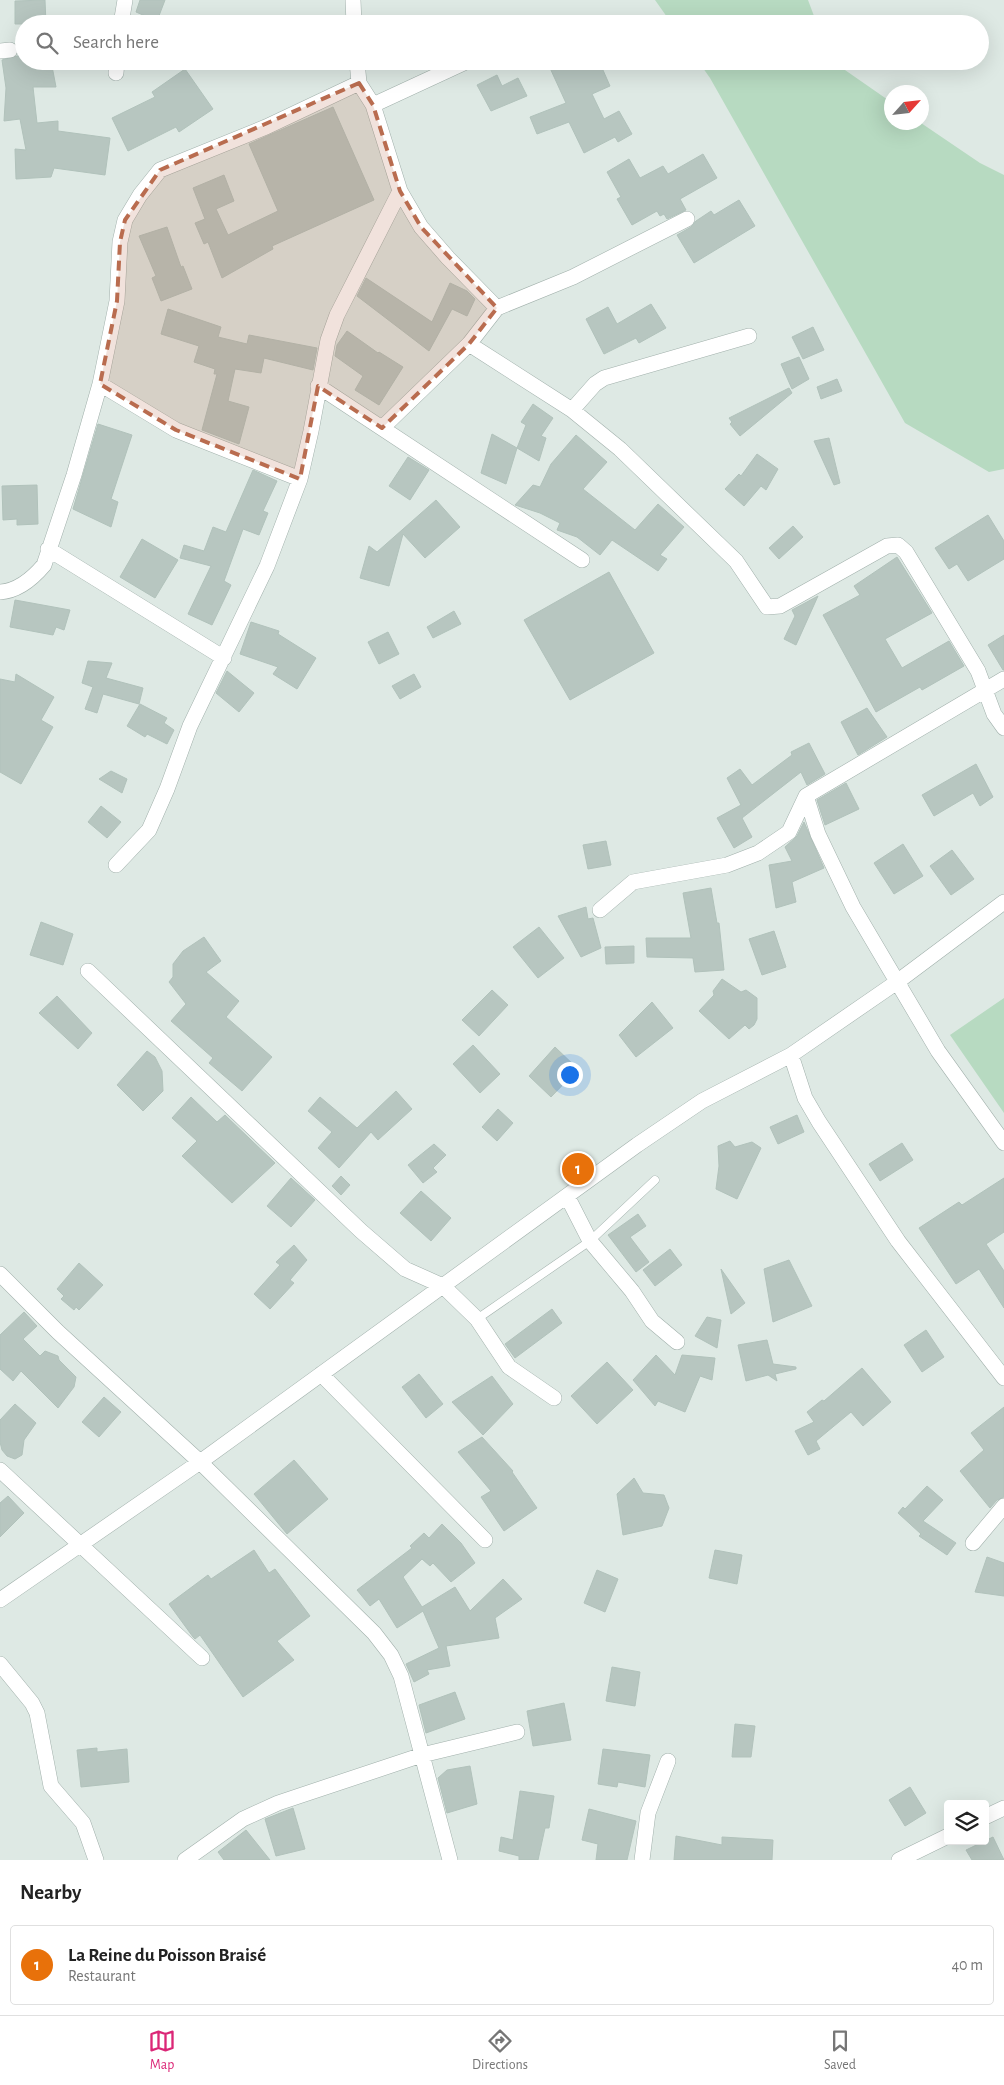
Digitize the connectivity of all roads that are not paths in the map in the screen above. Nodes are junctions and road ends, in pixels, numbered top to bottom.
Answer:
1 (124, 0) edge
2 (353, 0) edge
3 (122, 15) edge
4 (354, 15) edge
5 (358, 70) edge
6 (449, 70) edge
7 (359, 83) junction
8 (373, 105) junction
9 (400, 191) junction
10 (687, 219) dead end
11 (498, 308) junction
12 (749, 336) dead end
13 (468, 344) junction
14 (100, 384) junction
15 (318, 386) junction
16 (572, 410) junction
17 (382, 428) junction
18 (300, 478) junction
19 (48, 549) junction
20 (582, 560) dead end
21 (0, 592) edge
22 (224, 658) junction
23 (1004, 679) edge
24 (986, 691) junction
25 (1004, 728) edge
26 (806, 796) junction
27 (116, 864) dead end
28 (1004, 902) edge
29 (600, 910) dead end
30 (88, 971) dead end
31 (898, 982) junction
32 (791, 1055) junction
33 (1004, 1143) edge
34 (655, 1180) dead end
35 (566, 1196) junction
36 (590, 1241) junction
37 (0, 1274) edge
38 (443, 1286) junction
39 (476, 1319) junction
40 (677, 1342) dead end
41 (321, 1374) junction
42 (1004, 1378) edge
43 (554, 1398) dead end
44 (200, 1462) junction
45 (0, 1470) edge
46 (1004, 1506) edge
47 (485, 1540) dead end
48 (973, 1543) dead end
49 (79, 1544) junction
50 (0, 1600) edge
51 (202, 1658) dead end
52 (0, 1664) edge
53 (516, 1732) dead end
54 (422, 1755) junction
55 (668, 1761) dead end
56 (1004, 1808) edge
57 (989, 1815) edge
58 (944, 1838) edge
59 (96, 1860) edge
60 (185, 1860) edge
61 (450, 1860) edge
62 (642, 1860) edge
63 (899, 1860) edge

1 - 3 street
2 - 4 street
5 - 7 street
6 - 8 street
7 - 8 street
7 - 14 street
8 - 9 street
9 - 11 street
9 - 15 street
10 - 11 street
11 - 13 street
12 - 16 street
13 - 16 street
13 - 17 street
14 - 18 street
14 - 19 street
15 - 17 street
15 - 18 street
16 - 24 street
17 - 20 street
18 - 22 street
19 - 21 street
19 - 22 street
22 - 27 street
23 - 24 street
24 - 25 street
24 - 26 street
26 - 29 street
26 - 31 street
28 - 31 street
30 - 38 street
31 - 32 street
31 - 33 street
32 - 35 street
32 - 42 street
34 - 36 lane
35 - 36 street
35 - 38 street
36 - 39 lane
36 - 40 street
37 - 44 street
38 - 39 street
38 - 41 street
39 - 43 street
41 - 44 street
41 - 47 street
44 - 49 street
44 - 54 street
45 - 49 street
46 - 48 street
49 - 50 street
49 - 51 street
52 - 59 street
53 - 54 street
54 - 60 street
54 - 61 street
55 - 62 street
56 - 57 street
58 - 63 street

